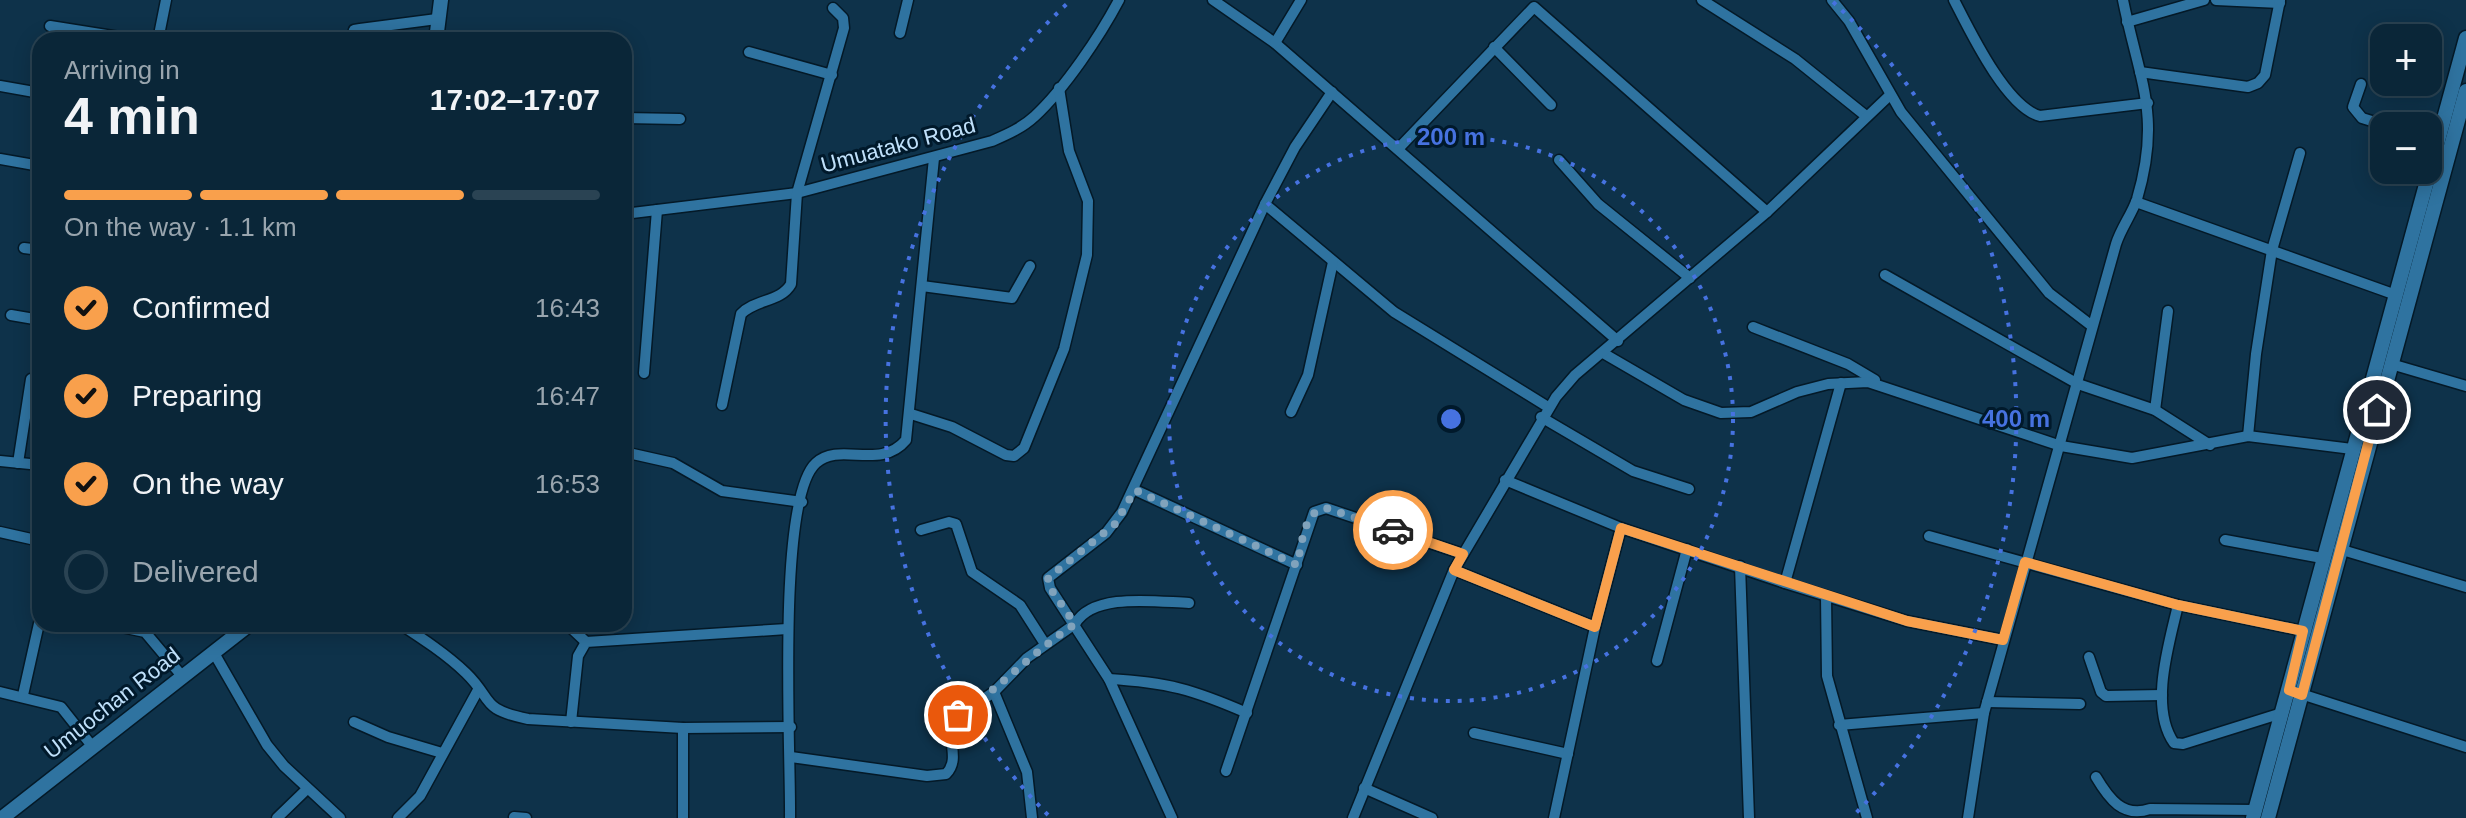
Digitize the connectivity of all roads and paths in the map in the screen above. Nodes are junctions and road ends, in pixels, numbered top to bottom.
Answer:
1 (166, 0) edge
2 (441, 0) edge
3 (908, 0) edge
4 (1119, 0) edge
5 (1213, 0) edge
6 (1301, 0) edge
7 (1702, 0) edge
8 (1832, 0) edge
9 (1954, 0) edge
10 (2123, 0) edge
11 (2204, 0) edge
12 (2216, 0) edge
13 (2280, 2) edge
14 (833, 8) dead end
15 (437, 19) junction
16 (2127, 22) junction
17 (50, 26) dead end
18 (88, 32) edge
19 (160, 32) edge
20 (353, 32) edge
21 (436, 32) edge
22 (900, 33) dead end
23 (2466, 38) edge
24 (1275, 43) junction
25 (1494, 47) junction
26 (749, 52) dead end
27 (2140, 72) junction
28 (832, 75) junction
29 (2361, 84) dead end
30 (0, 86) edge
31 (1059, 88) junction
32 (2466, 91) edge
33 (32, 92) edge
34 (1332, 92) junction
35 (1890, 95) junction
36 (2148, 103) junction
37 (1551, 105) dead end
38 (2442, 112) edge
39 (1866, 116) junction
40 (632, 118) edge
41 (680, 119) dead end
42 (2370, 119) edge
43 (1398, 149) junction
44 (2300, 153) dead end
45 (934, 158) junction
46 (0, 159) edge
47 (1559, 160) dead end
48 (32, 165) edge
49 (2422, 184) edge
50 (797, 193) junction
51 (2136, 202) junction
52 (1265, 204) junction
53 (657, 210) junction
54 (1767, 212) junction
55 (632, 213) edge
56 (24, 248) dead end
57 (32, 249) edge
58 (2272, 250) junction
59 (1333, 262) junction
60 (1030, 266) dead end
61 (1885, 275) dead end
62 (1690, 278) junction
63 (922, 286) junction
64 (2396, 295) junction
65 (2168, 311) dead end
66 (11, 315) dead end
67 (32, 319) edge
68 (2092, 326) junction
69 (1753, 327) dead end
70 (1618, 341) junction
71 (1603, 353) junction
72 (2391, 364) junction
73 (644, 373) dead end
74 (31, 379) dead end
75 (1841, 383) junction
76 (2078, 384) junction
77 (1886, 386) junction
78 (2466, 386) edge
79 (722, 405) dead end
80 (2155, 410) junction
81 (1291, 412) dead end
82 (1544, 412) junction
83 (911, 414) junction
84 (2248, 436) junction
85 (2210, 445) junction
86 (2061, 446) junction
87 (2352, 449) junction
88 (632, 454) edge
89 (0, 461) edge
90 (18, 463) junction
91 (32, 464) edge
92 (1505, 480) junction
93 (1689, 489) dead end
94 (1135, 490) junction
95 (802, 502) junction
96 (1621, 528) junction
97 (921, 530) dead end
98 (0, 532) edge
99 (1929, 536) dead end
100 (32, 539) edge
101 (2225, 540) dead end
102 (1687, 549) junction
103 (2339, 549) junction
104 (1463, 554) junction
105 (2322, 558) junction
106 (2025, 562) junction
107 (1297, 565) junction
108 (1740, 566) junction
109 (1454, 570) junction
110 (1785, 583) junction
111 (2466, 587) edge
112 (1826, 596) junction
113 (1189, 603) dead end
114 (2178, 605) junction
115 (1075, 624) junction
116 (1595, 627) junction
117 (787, 629) junction
118 (2303, 631) junction
119 (37, 632) edge
120 (148, 632) edge
121 (240, 632) edge
122 (412, 632) edge
123 (575, 632) edge
124 (2003, 640) junction
125 (586, 642) junction
126 (1045, 644) junction
127 (214, 653) junction
128 (2089, 657) dead end
129 (1657, 661) dead end
130 (182, 676) junction
131 (1109, 679) junction
132 (478, 690) junction
133 (0, 692) edge
134 (994, 692) junction
135 (2295, 692) junction
136 (23, 695) junction
137 (2162, 695) junction
138 (2080, 704) dead end
139 (1986, 708) junction
140 (1247, 713) junction
141 (2282, 713) junction
142 (354, 722) dead end
143 (571, 722) junction
144 (1839, 725) junction
145 (791, 727) junction
146 (683, 728) junction
147 (1474, 733) dead end
148 (92, 746) junction
149 (2466, 747) edge
150 (442, 753) junction
151 (1568, 754) junction
152 (791, 757) junction
153 (1226, 771) dead end
154 (2096, 777) dead end
155 (1364, 788) junction
156 (307, 789) junction
157 (2142, 815) edge
158 (2259, 815) edge
159 (1, 816) edge
160 (277, 818) edge
161 (340, 818) edge
162 (398, 818) edge
163 (683, 818) edge
164 (790, 818) edge
165 (1032, 818) edge
166 (1172, 818) edge
167 (1353, 818) edge
168 (1432, 818) edge
169 (1554, 818) edge
170 (1749, 818) edge
171 (1867, 818) edge
172 (1968, 818) edge

1 - 19 street
2 - 15 main road
3 - 22 street
4 - 31 street, Umuatako Road
5 - 24 street
6 - 24 street
7 - 39 street
8 - 35 street
9 - 36 street
10 - 16 street
11 - 16 street
12 - 13 street
13 - 27 street
14 - 28 street
15 - 20 street
15 - 21 main road
16 - 27 street
17 - 18 street
23 - 38 main road
24 - 34 street
25 - 37 street
25 - 43 street
25 - 54 street
26 - 28 street
27 - 36 street
28 - 50 street
29 - 42 street
30 - 33 street
31 - 45 street, Umuatako Road
31 - 83 street
32 - 72 main road
34 - 43 street
34 - 52 street
35 - 39 street
35 - 68 street
36 - 51 street
39 - 54 street
40 - 41 street
43 - 70 street
44 - 58 street
45 - 50 street, Umuatako Road
45 - 63 street
46 - 48 street
47 - 62 street
49 - 64 main road
50 - 53 street, Umuatako Road
50 - 79 street
51 - 58 street
51 - 68 street
52 - 59 street
52 - 94 street
53 - 55 street, Umuatako Road
53 - 73 street
54 - 62 street
56 - 57 street
58 - 64 street
58 - 84 street
59 - 81 street
59 - 82 street
60 - 63 street
61 - 76 street
62 - 70 street
63 - 83 street
64 - 87 main road
65 - 80 street
66 - 67 street
68 - 76 street
69 - 77 street
70 - 71 street
71 - 75 street
71 - 82 street
72 - 78 street
72 - 103 main road
74 - 90 street
75 - 77 street
75 - 110 street
76 - 80 street
76 - 86 street
77 - 86 street
80 - 85 street
82 - 92 street
82 - 93 street
83 - 95 street
84 - 85 street
84 - 87 street
85 - 86 street
86 - 106 street
87 - 105 main road
88 - 95 street
89 - 90 street
90 - 91 street
92 - 96 street
92 - 104 street
94 - 107 street
94 - 115 street
95 - 117 street
96 - 102 street
96 - 116 street
97 - 126 street
98 - 100 street
99 - 106 street
101 - 105 street
102 - 108 street
102 - 129 street
103 - 111 street
103 - 135 main road
104 - 107 street
104 - 109 street
105 - 118 main road
106 - 114 street
106 - 124 street
107 - 140 street
108 - 110 street
108 - 170 street
109 - 116 street
109 - 155 street
110 - 112 street
112 - 124 street
112 - 144 street
113 - 115 street
114 - 118 street
114 - 137 street
115 - 126 street
115 - 131 street
116 - 151 street
117 - 125 street
117 - 145 street
118 - 135 main road
119 - 136 street
120 - 130 street
121 - 127 main road, Umuochan Road
122 - 132 street
123 - 125 street
124 - 139 street
125 - 143 street
126 - 134 street
127 - 130 main road, Umuochan Road
127 - 156 street
128 - 137 street
130 - 148 main road, Umuochan Road
131 - 140 street
131 - 166 street
132 - 143 street
132 - 150 street
133 - 136 street
134 - 152 street
134 - 165 street
135 - 141 main road
135 - 149 street
135 - 158 main road
136 - 148 street
137 - 141 street
138 - 139 street
139 - 144 street
139 - 172 street
140 - 153 street
141 - 158 main road
142 - 150 street
143 - 146 street
144 - 171 street
145 - 146 street
145 - 152 street
146 - 163 street
147 - 151 street
148 - 159 main road, Umuochan Road
150 - 162 street
151 - 169 street
152 - 164 street
154 - 157 street
155 - 167 street
155 - 168 street
156 - 160 street
156 - 161 street
157 - 158 street

